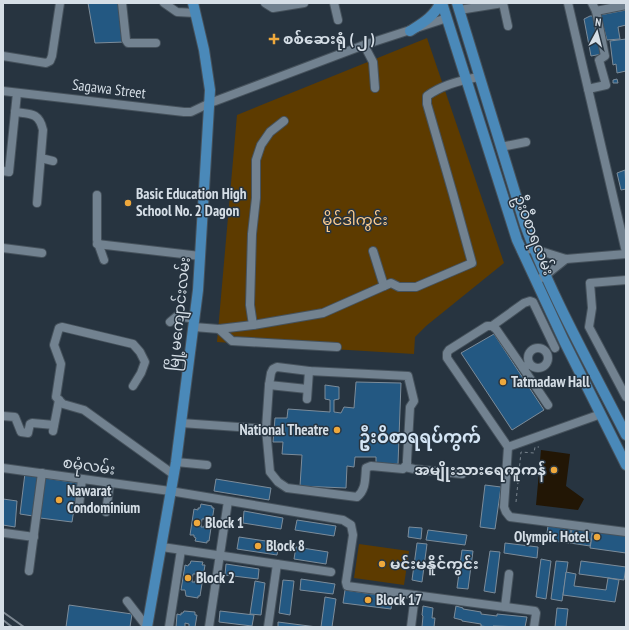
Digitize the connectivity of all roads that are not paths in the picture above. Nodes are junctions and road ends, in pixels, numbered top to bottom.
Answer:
1 (60, 3) edge
2 (122, 3) edge
3 (164, 3) edge
4 (265, 3) edge
5 (304, 3) edge
6 (334, 3) edge
7 (441, 3) edge
8 (503, 3) edge
9 (568, 3) edge
10 (592, 3) edge
11 (626, 5) edge
12 (458, 7) edge
13 (194, 8) edge
14 (596, 11) junction
15 (447, 18) junction
16 (338, 20) dead end
17 (508, 26) dead end
18 (410, 31) junction
19 (156, 43) dead end
20 (364, 46) junction
21 (3, 56) edge
22 (480, 77) junction
23 (466, 79) junction
24 (375, 88) dead end
25 (588, 89) junction
26 (3, 91) edge
27 (17, 93) junction
28 (210, 103) junction
29 (15, 112) junction
30 (284, 121) dead end
31 (526, 142) dead end
32 (501, 147) junction
33 (489, 151) junction
34 (41, 158) junction
35 (53, 161) dead end
36 (3, 171) edge
37 (97, 195) dead end
38 (37, 203) dead end
39 (518, 204) junction
40 (507, 208) junction
41 (97, 244) junction
42 (3, 248) edge
43 (521, 250) junction
44 (534, 250) junction
45 (372, 251) dead end
46 (42, 253) dead end
47 (626, 253) edge
48 (200, 256) junction
49 (566, 259) junction
50 (104, 260) dead end
51 (546, 275) junction
52 (626, 280) edge
53 (534, 281) junction
54 (384, 286) junction
55 (170, 322) dead end
56 (195, 323) junction
57 (253, 325) junction
58 (492, 326) junction
59 (220, 329) junction
60 (578, 341) junction
61 (566, 346) junction
62 (337, 347) dead end
63 (555, 348) junction
64 (546, 353) junction
65 (526, 366) junction
66 (309, 371) junction
67 (269, 385) junction
68 (133, 386) dead end
69 (307, 389) junction
70 (626, 397) edge
71 (307, 399) dead end
72 (59, 400) junction
73 (548, 405) dead end
74 (615, 413) junction
75 (3, 416) edge
76 (602, 416) junction
77 (181, 423) junction
78 (266, 429) junction
79 (626, 435) edge
80 (508, 447) junction
81 (176, 462) junction
82 (207, 465) dead end
83 (626, 465) edge
84 (405, 467) junction
85 (3, 468) edge
86 (42, 473) junction
87 (173, 474) junction
88 (462, 474) dead end
89 (82, 479) junction
90 (110, 483) junction
91 (170, 491) junction
92 (228, 501) junction
93 (79, 506) dead end
94 (106, 512) dead end
95 (626, 532) edge
96 (5, 533) dead end
97 (34, 537) junction
98 (162, 547) junction
99 (181, 550) junction
100 (220, 556) junction
101 (277, 564) junction
102 (29, 571) dead end
103 (331, 572) dead end
104 (509, 574) dead end
105 (415, 595) junction
106 (127, 601) dead end
107 (505, 607) junction
108 (147, 627) edge
109 (169, 627) edge
110 (209, 627) edge
111 (268, 627) edge
112 (411, 627) edge
113 (534, 627) edge

1 - 21 street
2 - 19 street
3 - 13 street
4 - 5 street
6 - 16 street
7 - 15 main road, ဦးဝီစာရလမ်း
7 - 18 main road
8 - 12 street
8 - 17 street
9 - 25 street
10 - 14 street
11 - 14 street
12 - 22 main road, ဦးဝီစာရလမ်း
13 - 28 main road, မြို့မကျောင်းလမ်း
14 - 25 street
15 - 18 street, Sagawa Street
15 - 23 main road, ဦးဝီစာရလမ်း
18 - 20 street, Sagawa Street
20 - 24 street
20 - 28 street, Sagawa Street
22 - 23 street
22 - 32 main road, ဦးဝီစာရလမ်း
23 - 33 main road, ဦးဝီစာရလမ်း
23 - 54 street
25 - 47 street
26 - 27 street, Sagawa Street
27 - 28 street, Sagawa Street
27 - 29 street
28 - 48 main road, မြို့မကျောင်းလမ်း
29 - 34 street
29 - 36 street
30 - 57 street
31 - 32 street
32 - 33 main road
32 - 39 main road, ဦးဝီစာရလမ်း
33 - 40 main road, ဦးဝီစာရလမ်း
34 - 35 street
34 - 38 street
37 - 41 street
39 - 40 main road
39 - 44 main road, ဦးဝီစာရလမ်း
40 - 43 main road, ဦးဝီစာရလမ်း
41 - 48 street
41 - 50 street
42 - 46 street
43 - 44 street
43 - 53 main road, ဦးဝီစာရလမ်း
44 - 49 street
44 - 51 main road, ဦးဝီစာရလမ်း
45 - 54 street
47 - 49 street
48 - 56 main road, မြို့မကျောင်းလမ်း
49 - 51 street
51 - 53 street
51 - 60 main road, ဦးဝီစာရလမ်း
52 - 70 street
53 - 61 main road, ဦးဝီစာရလမ်း
54 - 57 street
55 - 56 street
56 - 59 street
56 - 77 main road, မြို့မကျောင်းလမ်း
57 - 59 street
58 - 63 street
58 - 65 street
58 - 80 street
59 - 62 street
60 - 61 main road
60 - 74 main road, ဦးဝီစာရလမ်း
61 - 63 street
61 - 76 main road, ဦးဝီစာရလမ်း
63 - 64 street
64 - 65 street
64 - 65 street
65 - 73 street
66 - 67 street
66 - 69 street
66 - 84 street
67 - 69 street
67 - 78 street
68 - 72 street
69 - 71 street
72 - 75 street
72 - 87 street
74 - 76 main road
74 - 79 main road, ဦးဝီစာရလမ်း
76 - 80 street
76 - 83 main road, ဦးဝီစာရလမ်း
77 - 78 street
77 - 81 main road, မြို့မကျောင်းလမ်း
78 - 84 street
80 - 95 street
81 - 82 street
81 - 87 main road, မြို့မကျောင်းလမ်း
84 - 88 street
85 - 86 street, စမုံလမ်း
86 - 89 street, စမုံလမ်း
86 - 97 street
87 - 91 main road, မြို့မကျောင်းလမ်း
89 - 90 street, စမုံလမ်း
89 - 93 street
90 - 91 street, စမုံလမ်း
90 - 94 street
91 - 92 street, စမုံလမ်း
91 - 98 main road, မြို့မကျောင်းလမ်း
92 - 100 street
92 - 105 street, စမုံလမ်း
96 - 97 street
97 - 102 street
98 - 99 street
98 - 108 main road, မြို့မကျောင်းလမ်း
99 - 100 street
99 - 109 street
100 - 101 street
100 - 110 street
101 - 103 street
101 - 111 street
104 - 107 street
105 - 107 street
105 - 112 street
106 - 108 street
107 - 113 street

